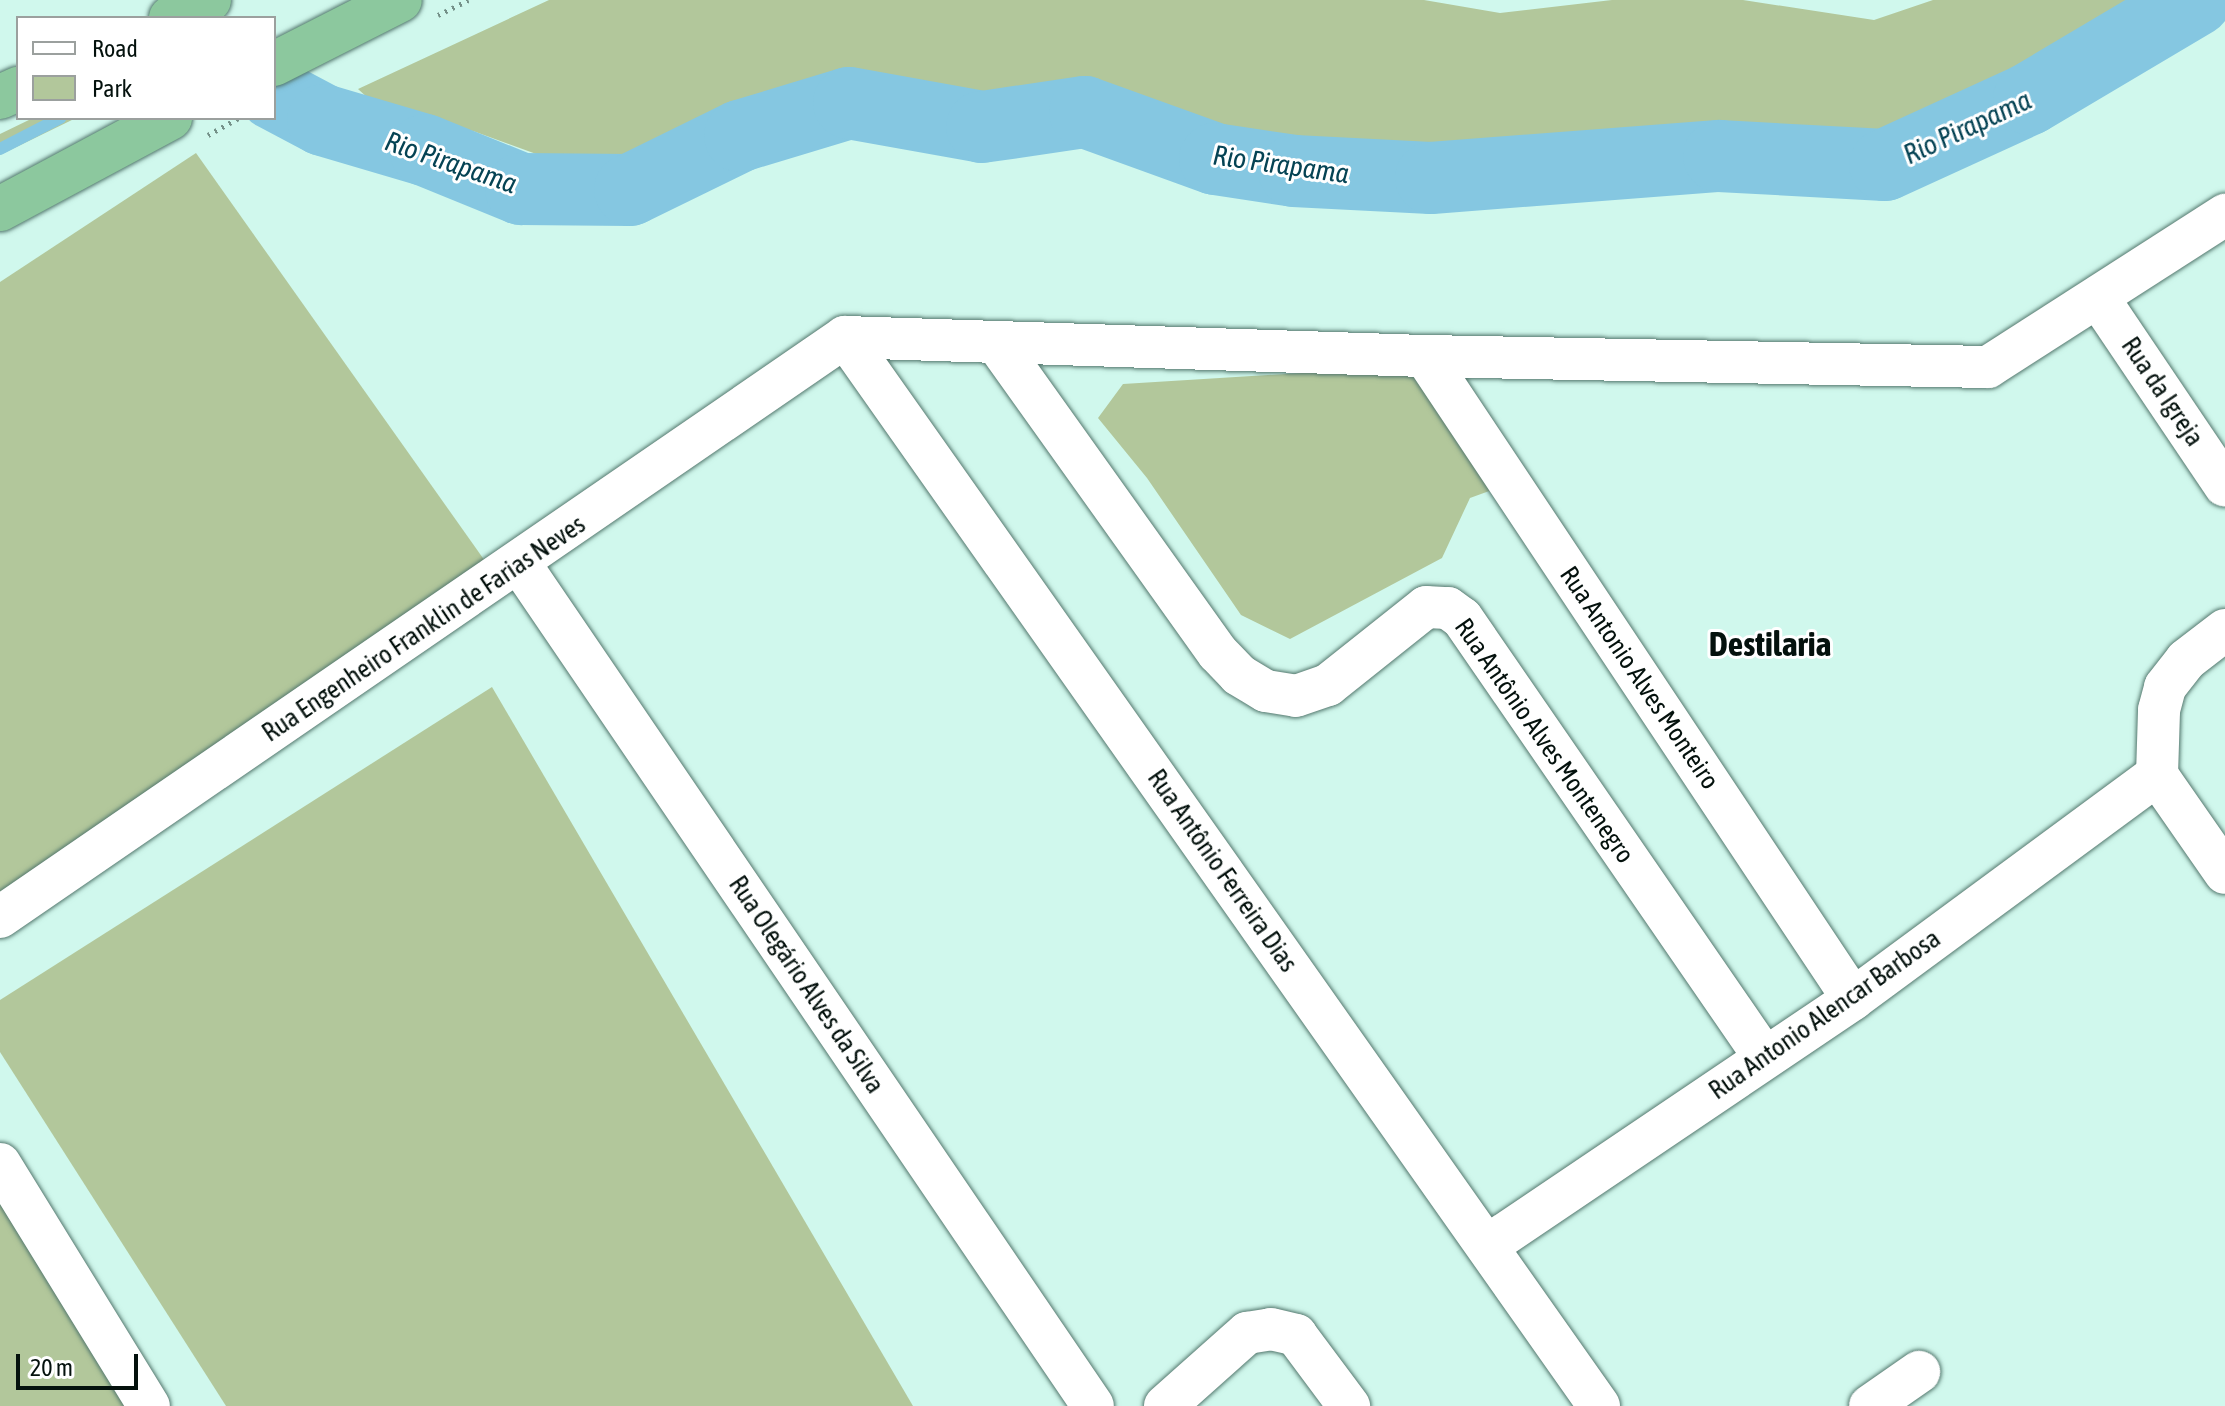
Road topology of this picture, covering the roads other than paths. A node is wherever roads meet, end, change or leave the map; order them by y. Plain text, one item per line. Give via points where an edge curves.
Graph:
1 (209, 0) edge
2 (400, 0) edge
3 (175, 16) edge
4 (276, 63) edge
5 (166, 120) edge
6 (0, 209) edge
7 (2225, 215) edge
8 (2099, 299) junction
9 (845, 337) junction
10 (996, 342) junction
11 (1425, 356) junction
12 (2225, 486) edge
13 (520, 564) junction
14 (2225, 630) edge
15 (2157, 775) junction
16 (2225, 873) edge
17 (0, 917) edge
18 (1853, 999) junction
19 (1765, 1058) junction
20 (0, 1164) edge
21 (1487, 1246) junction
22 (1919, 1372) dead end
23 (149, 1406) edge
24 (1093, 1406) edge
25 (1165, 1406) edge
26 (1349, 1406) edge
27 (1599, 1406) edge
28 (1870, 1406) edge

1 - 3 highway
2 - 4 highway
5 - 6 highway
7 - 8 street
8 - 11 street via 1988,367
8 - 12 street, Rua da Igreja
9 - 10 street
9 - 13 street, Rua Engenheiro Franklin de Farias Neves
9 - 21 street, Rua Antônio Ferreira Dias
10 - 11 street
10 - 19 street, Rua Antônio Alves Montenegro via 1218,653 1239,675 1266,691 1296,696 1328,685 1426,607 1448,608 1462,618
11 - 18 street, Rua Antonio Alves Monteiro
13 - 17 street, Rua Engenheiro Franklin de Farias Neves
13 - 24 street, Rua Olegário Alves da Silva
14 - 15 street via 2186,660 2165,687
15 - 16 street
15 - 18 street, Rua Antonio Alencar Barbosa
18 - 19 street, Rua Antonio Alencar Barbosa
19 - 21 street, Rua Antonio Alencar Barbosa
20 - 23 street
21 - 27 street, Rua Antônio Ferreira Dias
22 - 28 street
25 - 26 street via 1247,1333 1271,1329 1296,1335

